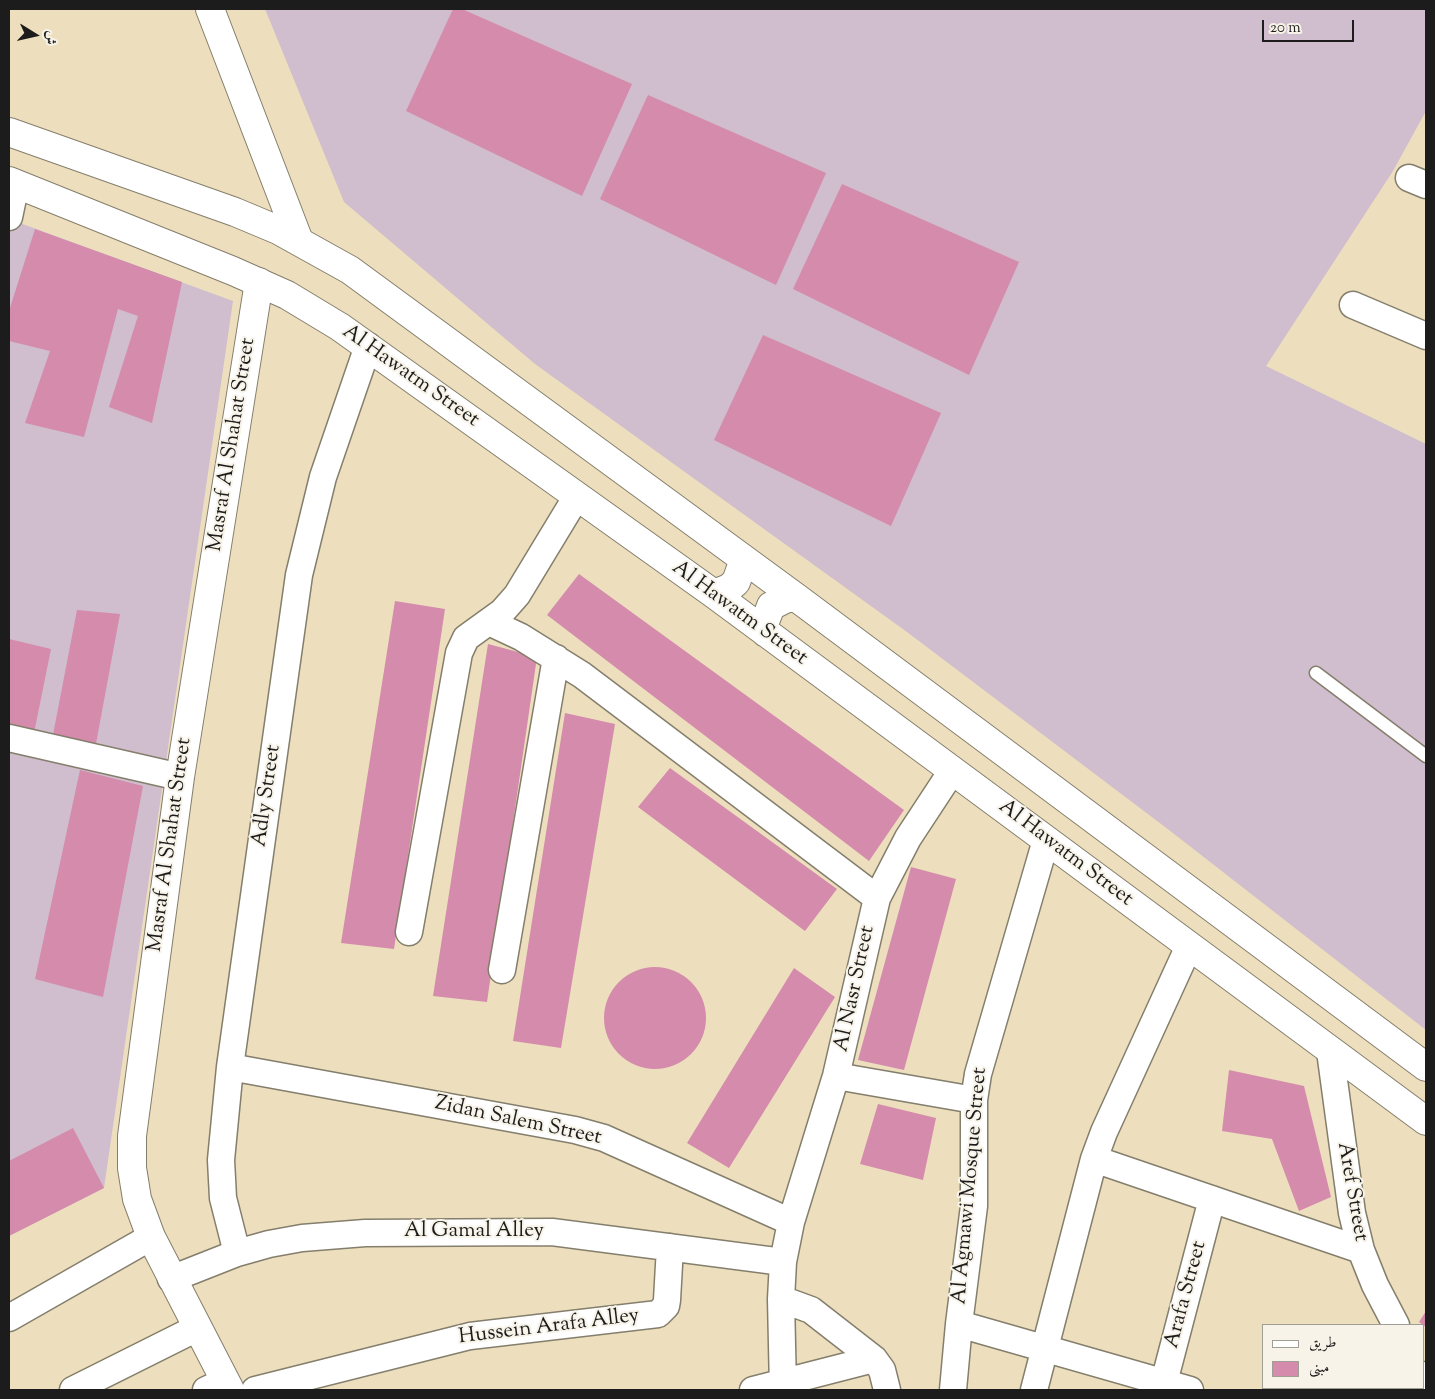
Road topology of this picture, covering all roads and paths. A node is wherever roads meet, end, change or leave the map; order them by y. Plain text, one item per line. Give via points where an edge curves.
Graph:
1 (210, 9) edge
2 (9, 132) edge
3 (12, 182) edge
4 (9, 217) edge
5 (299, 241) junction
6 (259, 282) junction
7 (1353, 305) dead end
8 (1426, 336) edge
9 (368, 346) junction
10 (577, 496) junction
11 (741, 557) junction
12 (714, 594) junction
13 (797, 598) junction
14 (489, 622) junction
15 (766, 633) junction
16 (556, 658) junction
17 (1316, 673) dead end
18 (9, 738) edge
19 (1426, 756) edge
20 (952, 771) junction
21 (180, 777) junction
22 (1046, 840) junction
23 (877, 898) junction
24 (409, 932) dead end
25 (1188, 946) junction
26 (502, 970) dead end
27 (1330, 1051) junction
28 (230, 1067) junction
29 (1426, 1067) edge
30 (836, 1076) junction
31 (974, 1100) junction
32 (1426, 1121) edge
33 (1094, 1159) junction
34 (1212, 1199) junction
35 (790, 1222) junction
36 (151, 1237) junction
37 (670, 1247) junction
38 (1361, 1250) junction
39 (237, 1253) junction
40 (783, 1262) junction
41 (171, 1279) junction
42 (781, 1299) junction
43 (9, 1318) edge
44 (959, 1324) junction
45 (1395, 1324) edge
46 (197, 1328) junction
47 (1044, 1349) junction
48 (874, 1359) junction
49 (220, 1387) edge
50 (783, 1387) edge
51 (1163, 1387) edge
52 (73, 1390) edge
53 (255, 1390) edge
54 (752, 1390) edge
55 (887, 1390) edge
56 (953, 1390) edge
57 (1034, 1390) edge
58 (1190, 1390) edge

1 - 5 main road
2 - 5 main road via 235,212
3 - 4 street
3 - 6 main road, Al Hawatm Street
5 - 11 main road via 369,283
6 - 9 main road, Al Hawatm Street via 314,311
6 - 21 main road, Masraf Al Shahat Street
7 - 8 street
9 - 10 main road, Al Hawatm Street
9 - 28 street, Adly Street via 323,477 299,575
10 - 12 main road, Al Hawatm Street
10 - 14 street via 517,595
11 - 12 main road via 742,566 736,582
11 - 13 main road
12 - 15 main road, Al Hawatm Street
13 - 15 main road via 787,598 771,606 766,615
13 - 29 main road
14 - 16 street
14 - 24 street via 466,638 459,653
15 - 20 main road, Al Hawatm Street
16 - 23 street
16 - 26 street
17 - 19 lane
18 - 21 street
20 - 22 main road, Al Hawatm Street
20 - 23 street, Al Nasr Street via 908,838
21 - 36 main road, Masraf Al Shahat Street via 132,1136 132,1168 137,1199
22 - 25 main road, Al Hawatm Street
22 - 31 street, Al Agmawi Mosque Street via 986,1041
23 - 30 street, Al Nasr Street
25 - 27 main road, Al Hawatm Street
25 - 33 street
27 - 32 main road, Al Hawatm Street
27 - 38 street, Aref Street via 1352,1213
28 - 35 street, Zidan Salem Street via 604,1138
28 - 39 street, Adly Street via 221,1178
30 - 31 street
30 - 35 street, Al Nasr Street
31 - 44 street, Al Agmawi Mosque Street via 974,1206
33 - 34 street
33 - 47 street
34 - 38 street
34 - 51 street, Arafa Street
35 - 40 street, Al Nasr Street
36 - 41 main road, Masraf Al Shahat Street
36 - 43 street
37 - 39 street, Al Gamal Alley via 552,1232 365,1233 302,1238
37 - 40 street, Al Gamal Alley
37 - 53 street, Hussein Arafa Alley via 666,1306 658,1314 470,1336
38 - 45 street, Aref Street
39 - 41 street, Al Gamal Alley
40 - 42 street, Al Nasr Street
41 - 46 main road, Masraf Al Shahat Street
42 - 48 street via 811,1310
42 - 50 street, Al Nasr Street
44 - 47 street
44 - 56 street, Al Agmawi Mosque Street
46 - 49 main road, Masraf Al Shahat Street
46 - 52 street
47 - 51 street
47 - 57 street
48 - 50 street
48 - 55 street via 882,1370
50 - 54 street
51 - 58 street

